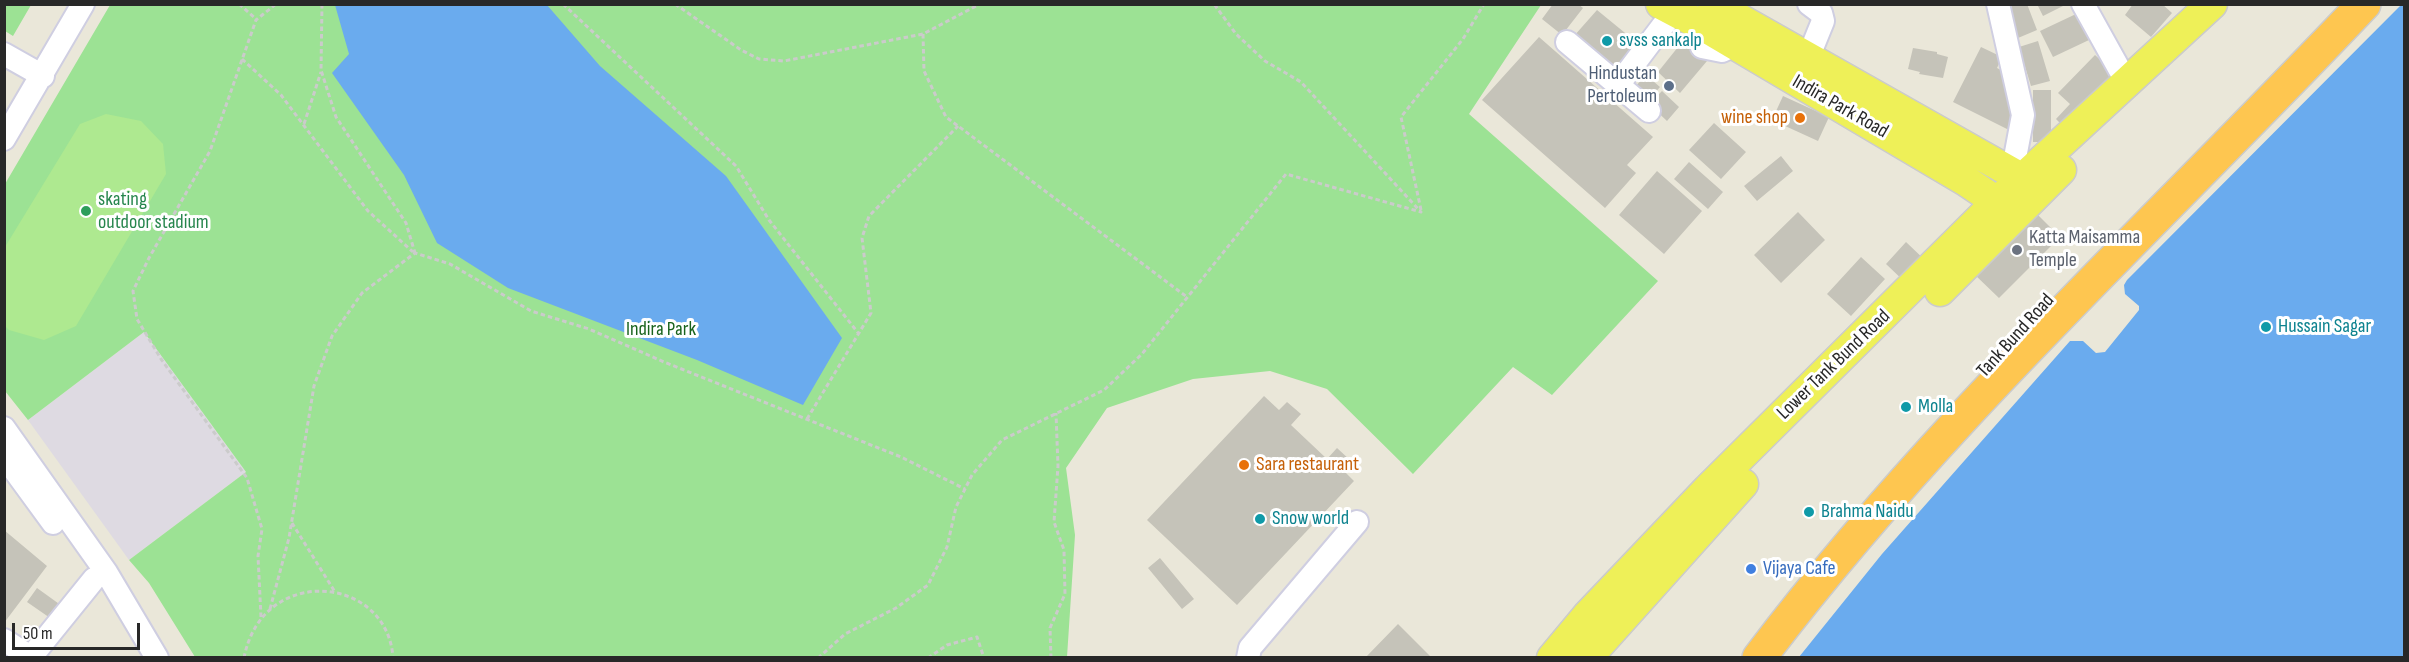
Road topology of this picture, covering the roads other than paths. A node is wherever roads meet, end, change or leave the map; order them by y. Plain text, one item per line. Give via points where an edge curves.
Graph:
1 (83, 4) edge
2 (1713, 4) edge
3 (1809, 4) edge
4 (1998, 4) edge
5 (2083, 4) edge
6 (2196, 4) edge
7 (2212, 4) edge
8 (2235, 4) edge
9 (2340, 4) edge
10 (2364, 4) edge
11 (1743, 23) edge
12 (1682, 24) edge
13 (1567, 42) dead end
14 (4, 54) edge
15 (1808, 58) junction
16 (2154, 58) junction
17 (44, 76) junction
18 (1617, 85) junction
19 (2125, 97) junction
20 (1649, 111) dead end
21 (4, 139) edge
22 (2024, 182) junction
23 (2007, 208) junction
24 (4, 428) edge
25 (4, 456) edge
26 (1356, 522) dead end
27 (94, 579) junction
28 (4, 640) edge
29 (32, 657) edge
30 (141, 657) edge
31 (157, 657) edge
32 (1248, 657) edge
33 (1552, 657) edge
34 (1587, 657) edge
35 (1735, 657) edge
36 (1759, 657) edge

1 - 17 street
2 - 11 main road, Indira Park Road
3 - 15 street via 1821,13 1823,21
4 - 22 street via 2023,115
5 - 19 street
6 - 16 main road
7 - 16 main road
8 - 19 main road
9 - 35 highway, Tank Bund Road via 2078,268 1907,454
10 - 36 highway via 2260,115 2095,276 2003,375 1921,465
11 - 12 main road, Indira Park Road
11 - 15 main road, Indira Park Road
11 - 23 main road, Indira Park Road
12 - 18 street
13 - 18 street
14 - 17 street
15 - 22 main road, Indira Park Road
16 - 19 main road
17 - 21 street
18 - 20 street
19 - 22 main road, Lower Tank Bund Road
22 - 23 main road, Lower Tank Bund Road
23 - 33 main road, Lower Tank Bund Road via 1716,481
23 - 34 main road, Lower Tank Bund Road via 1722,505
24 - 31 street via 106,572
25 - 27 street
26 - 32 street via 1250,648
27 - 29 street
27 - 30 street
28 - 29 street

